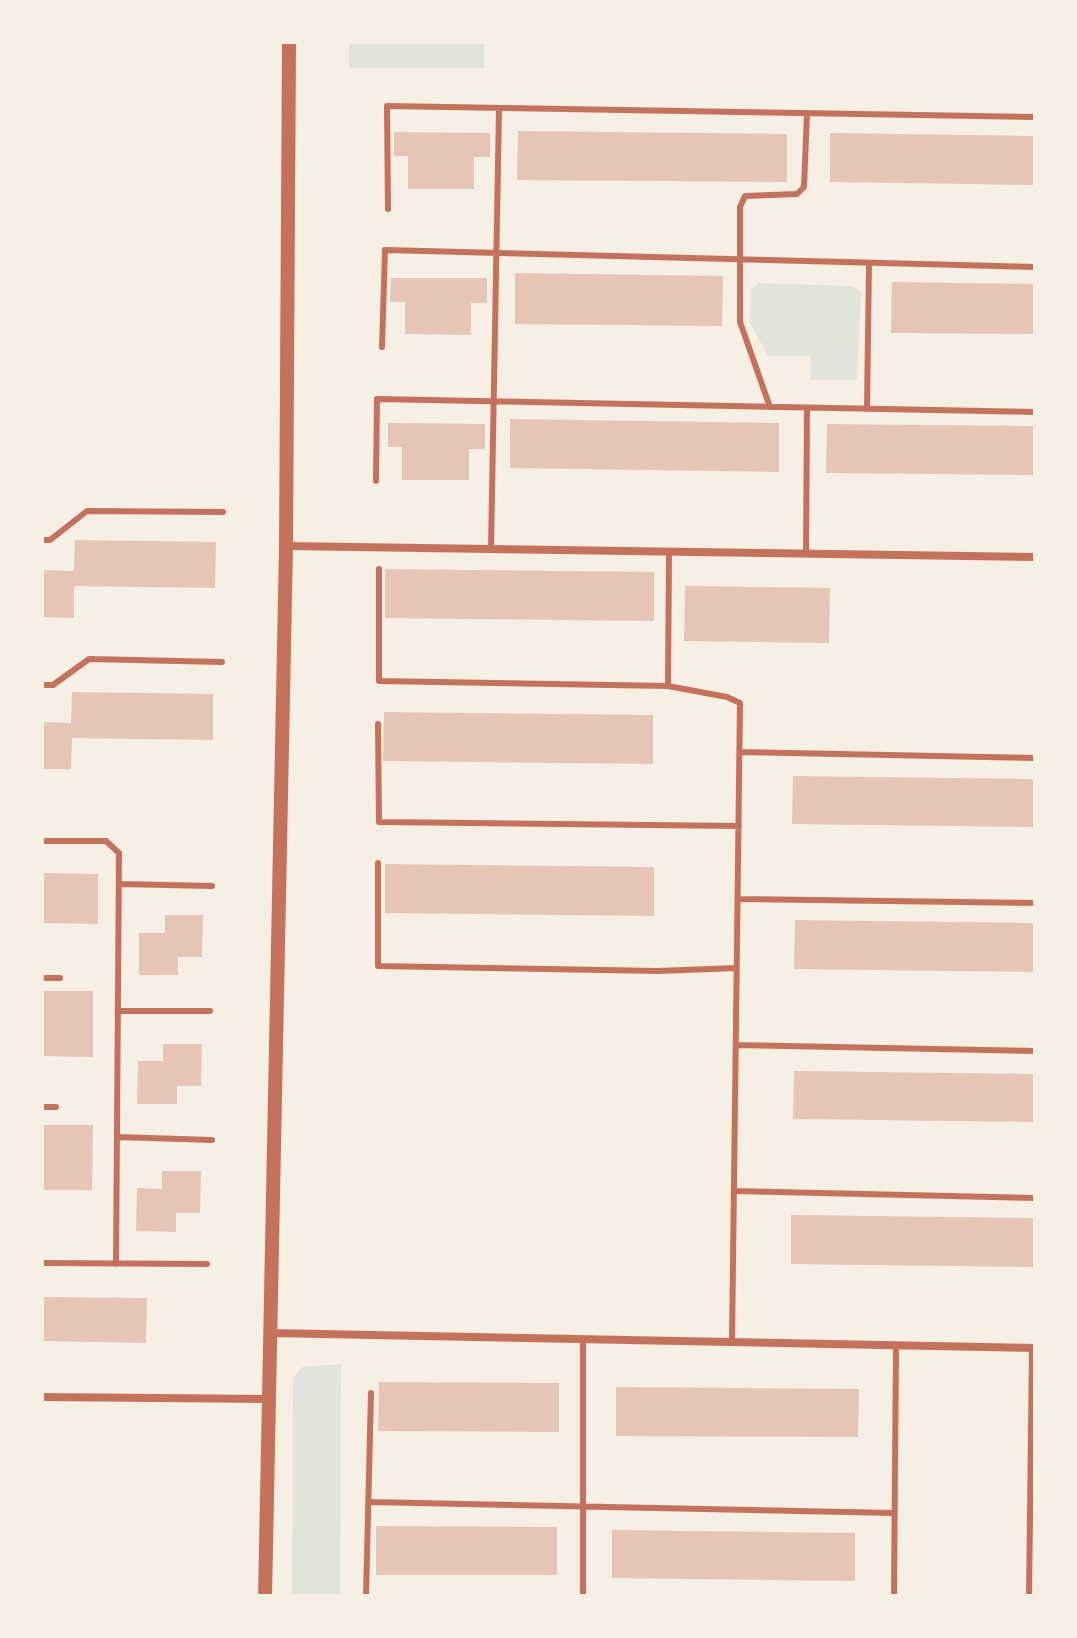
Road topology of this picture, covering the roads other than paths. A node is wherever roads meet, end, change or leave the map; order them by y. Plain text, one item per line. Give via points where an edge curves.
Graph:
1 (289, 42) edge
2 (499, 109) junction
3 (807, 113) junction
4 (1035, 117) edge
5 (388, 209) dead end
6 (496, 255) junction
7 (739, 260) junction
8 (869, 263) junction
9 (1035, 267) edge
10 (382, 347) dead end
11 (493, 403) junction
12 (770, 407) junction
13 (807, 408) junction
14 (867, 409) junction
15 (1035, 412) edge
16 (376, 481) dead end
17 (223, 512) dead end
18 (42, 540) edge
19 (286, 546) junction
20 (491, 549) junction
21 (669, 552) junction
22 (806, 554) junction
23 (1035, 557) edge
24 (379, 569) dead end
25 (222, 662) dead end
26 (42, 685) edge
27 (668, 686) junction
28 (378, 724) dead end
29 (740, 752) junction
30 (1035, 758) edge
31 (739, 826) junction
32 (42, 841) edge
33 (378, 863) dead end
34 (120, 884) junction
35 (212, 886) dead end
36 (739, 899) junction
37 (1035, 903) edge
38 (736, 968) junction
39 (42, 978) edge
40 (60, 978) dead end
41 (119, 1011) junction
42 (210, 1011) dead end
43 (736, 1045) junction
44 (1035, 1051) edge
45 (42, 1107) edge
46 (56, 1107) dead end
47 (117, 1137) junction
48 (212, 1140) dead end
49 (734, 1191) junction
50 (1035, 1198) edge
51 (42, 1263) edge
52 (116, 1264) junction
53 (207, 1264) dead end
54 (269, 1333) junction
55 (583, 1339) junction
56 (732, 1342) junction
57 (896, 1346) junction
58 (1033, 1348) edge
59 (371, 1393) dead end
60 (42, 1397) edge
61 (268, 1399) junction
62 (369, 1502) junction
63 (583, 1506) junction
64 (894, 1513) junction
65 (1032, 1514) edge
66 (265, 1596) edge
67 (366, 1596) edge
68 (583, 1596) edge
69 (894, 1596) edge
70 (1029, 1596) edge

1 - 19 street
2 - 3 lane
2 - 5 lane via 387,106
2 - 6 lane
3 - 4 lane
3 - 7 lane via 804,187 797,194 745,196
6 - 7 lane
6 - 10 lane via 385,250
6 - 11 lane
7 - 8 lane
7 - 12 lane via 740,322
8 - 9 lane
8 - 14 lane
11 - 12 lane
11 - 16 lane via 377,399
11 - 20 lane
12 - 13 lane
13 - 14 lane
13 - 22 lane
14 - 15 lane
17 - 18 lane via 87,511 50,540
19 - 20 street
19 - 54 street
20 - 21 street
21 - 22 street
21 - 27 lane
22 - 23 street
24 - 27 lane via 379,681
25 - 26 lane via 89,659 53,685
27 - 29 lane via 740,703
28 - 31 lane via 379,822
29 - 30 lane
29 - 31 lane
31 - 36 lane
32 - 34 lane via 106,841 119,853
33 - 38 lane via 378,966
34 - 35 lane
34 - 41 lane
36 - 37 lane
36 - 38 lane
38 - 43 lane
39 - 40 lane
41 - 42 lane
41 - 47 lane
43 - 44 lane
43 - 49 lane
45 - 46 lane
47 - 48 lane
47 - 52 lane
49 - 50 lane
49 - 56 lane
51 - 52 lane
52 - 53 lane
54 - 55 street
54 - 61 street
55 - 56 street
55 - 63 lane
56 - 57 street
57 - 58 street
57 - 64 lane
58 - 65 lane
59 - 62 lane
60 - 61 street
61 - 66 street
62 - 63 lane
62 - 67 lane
63 - 64 lane
63 - 68 lane
64 - 69 lane
65 - 70 lane

